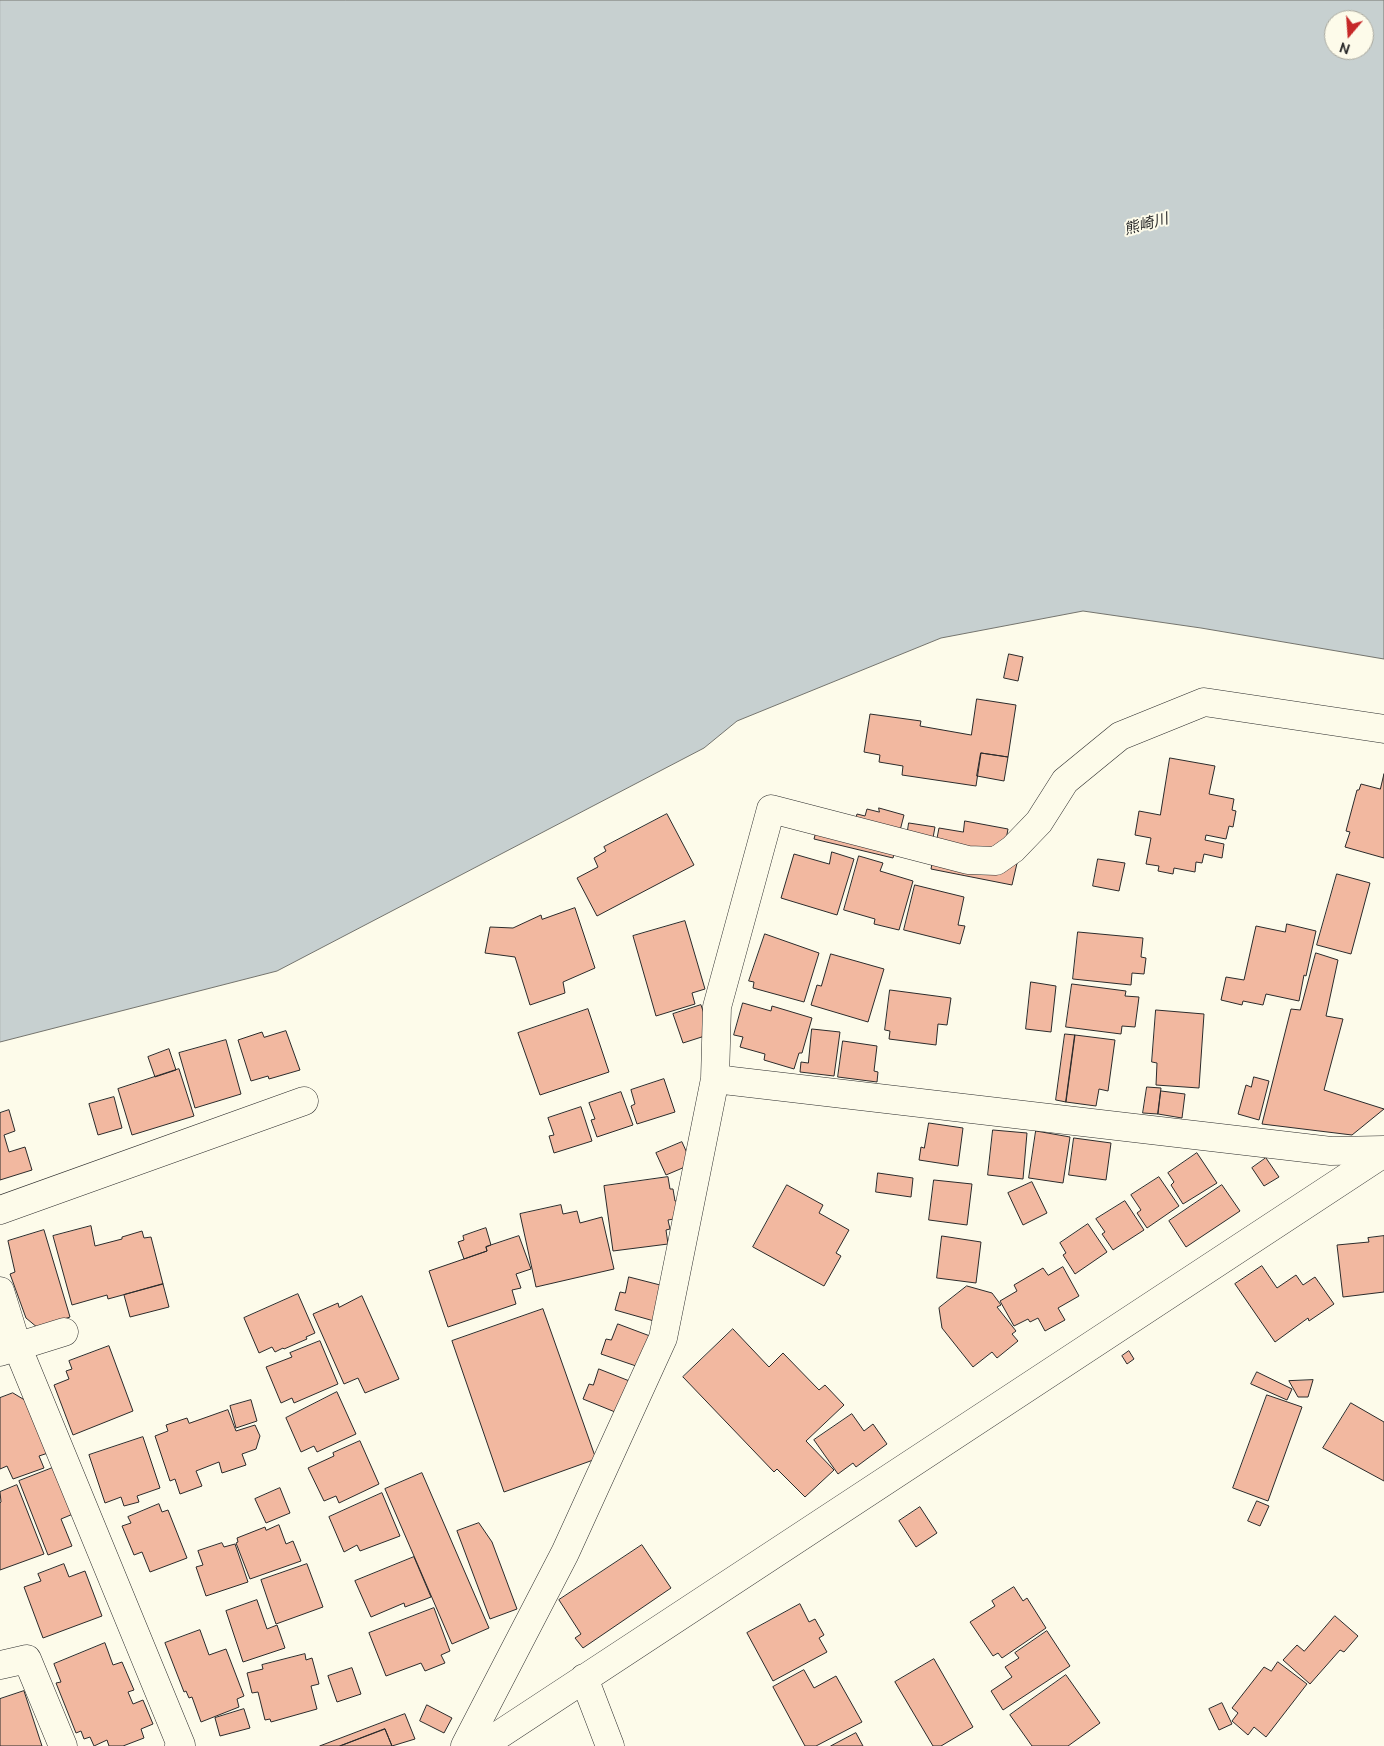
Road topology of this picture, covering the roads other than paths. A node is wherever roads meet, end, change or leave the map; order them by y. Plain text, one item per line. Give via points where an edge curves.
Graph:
1 (1384, 729) edge
2 (715, 1079) junction
3 (304, 1101) dead end
4 (1384, 1151) edge
5 (0, 1210) edge
6 (0, 1291) edge
7 (64, 1332) dead end
8 (8, 1349) edge
9 (0, 1666) edge
10 (584, 1678) junction
11 (63, 1746) edge
12 (179, 1746) edge
13 (466, 1746) edge
14 (482, 1746) edge
15 (610, 1746) edge

1 - 2 street via 1204,702 1120,736 1065,781 1028,835 996,862 968,860 772,810 717,1007
2 - 4 street via 1331,1151
2 - 13 street via 663,1338 565,1553
3 - 5 street
4 - 10 street
6 - 8 street
7 - 8 street
8 - 12 street via 182,1745
9 - 11 street via 27,1659
10 - 14 street
10 - 15 street

